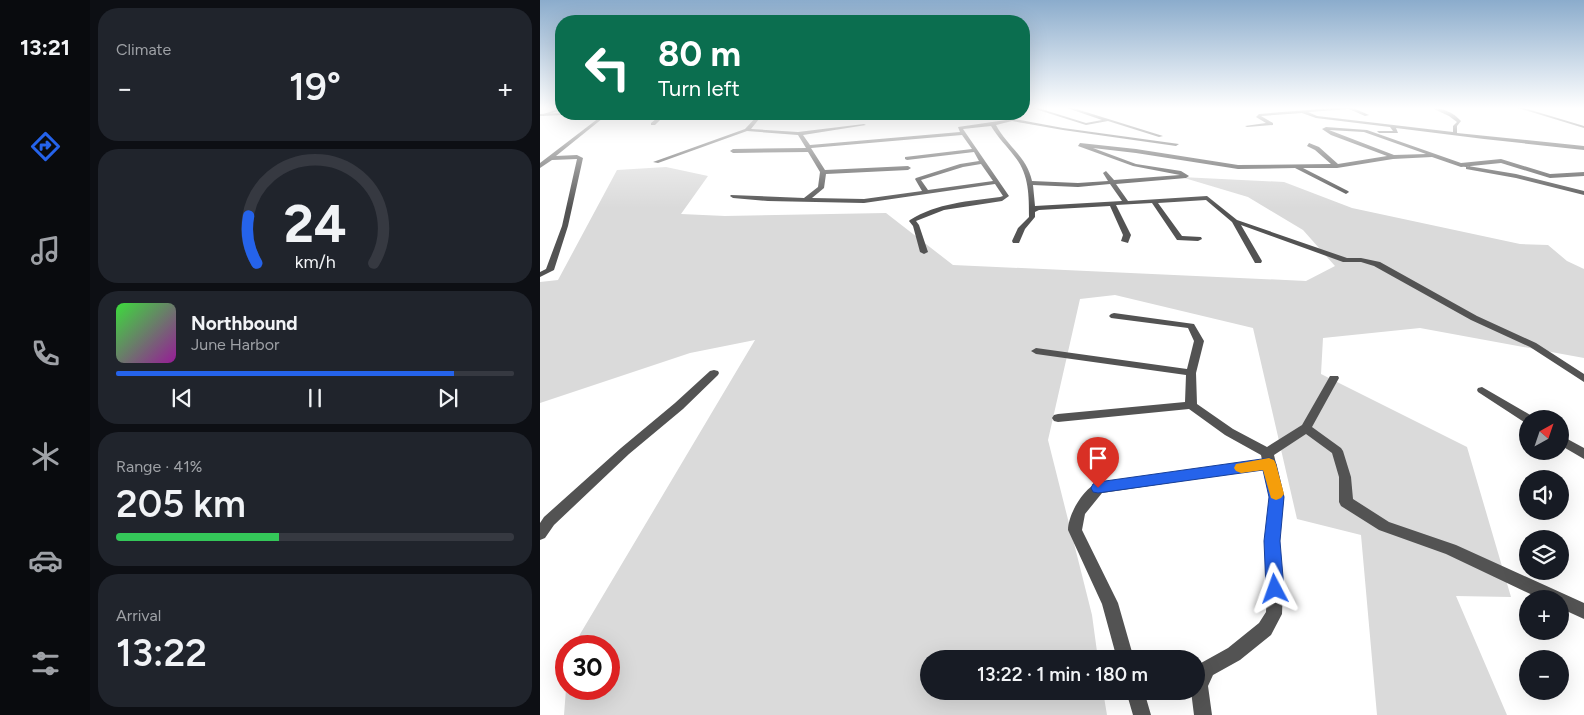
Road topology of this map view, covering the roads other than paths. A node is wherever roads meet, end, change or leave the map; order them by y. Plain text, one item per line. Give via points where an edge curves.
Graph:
1 (569, 141) edge
2 (715, 141) edge
3 (806, 141) edge
4 (878, 141) edge
5 (969, 141) edge
6 (1003, 141) edge
7 (1145, 141) edge
8 (1156, 141) edge
9 (1354, 141) edge
10 (1396, 141) edge
11 (1523, 141) edge
12 (1176, 144) dead end
13 (1309, 145) dead end
14 (810, 148) junction
15 (1584, 148) edge
16 (976, 150) junction
17 (732, 151) dead end
18 (1136, 151) junction
19 (1434, 156) junction
20 (550, 158) junction
21 (907, 158) dead end
22 (1394, 158) junction
23 (656, 162) dead end
24 (983, 162) junction
25 (1461, 165) junction
26 (540, 166) edge
27 (1337, 166) junction
28 (1296, 167) junction
29 (908, 168) dead end
30 (823, 172) junction
31 (1106, 173) dead end
32 (1584, 174) edge
33 (1112, 181) junction
34 (997, 182) junction
35 (1030, 184) junction
36 (926, 192) junction
37 (1346, 192) dead end
38 (1584, 193) edge
39 (733, 196) dead end
40 (805, 200) junction
41 (1154, 202) junction
42 (1126, 203) junction
43 (1112, 204) junction
44 (1032, 210) junction
45 (1235, 221) junction
46 (1198, 239) dead end
47 (1016, 241) dead end
48 (1125, 241) dead end
49 (924, 252) dead end
50 (1258, 261) dead end
51 (540, 275) edge
52 (1114, 316) dead end
53 (1036, 351) dead end
54 (714, 373) dead end
55 (1192, 373) junction
56 (1334, 378) dead end
57 (1584, 379) edge
58 (1482, 390) dead end
59 (1191, 405) junction
60 (1519, 413) edge
61 (1058, 418) dead end
62 (1306, 428) junction
63 (1569, 445) edge
64 (1584, 454) edge
65 (1268, 458) junction
66 (540, 534) edge
67 (1540, 590) edge
68 (1569, 604) edge
69 (1584, 611) edge
70 (1123, 650) edge
71 (1138, 700) edge
72 (1142, 715) edge
73 (1204, 715) edge

1 - 20 street
2 - 23 street
3 - 14 street
4 - 14 street
5 - 16 street
6 - 35 street via 1023,163
7 - 18 street
8 - 12 street
9 - 22 street
10 - 19 street
11 - 15 street
13 - 27 street via 1320,150
14 - 17 street
14 - 30 street
16 - 21 street
16 - 24 street
18 - 28 street via 1238,167
18 - 33 street via 1080,145 1135,165 1186,176
19 - 22 street
19 - 25 street
20 - 26 street
20 - 51 street via 580,158 565,226 550,270
22 - 27 street
24 - 34 street
24 - 36 street via 918,179
25 - 32 street via 1500,161 1550,176
25 - 38 street
27 - 28 street
28 - 37 street
29 - 30 street
30 - 40 street via 821,188
31 - 33 street
33 - 35 street
33 - 42 street
34 - 36 street
34 - 49 street via 1006,196 1002,199 943,209 912,221
35 - 44 street
36 - 40 street via 864,201
39 - 40 street
41 - 42 street
41 - 45 street via 1207,198
41 - 46 street via 1180,238
42 - 43 street
43 - 44 street
43 - 48 street via 1127,235
44 - 47 street via 1032,217
45 - 50 street
45 - 57 street via 1346,260 1377,264 1474,318 1533,345
52 - 55 street via 1191,326 1198,342
53 - 55 street
54 - 66 street via 549,521
55 - 59 street
56 - 62 street
58 - 60 street
59 - 61 street
59 - 65 street
62 - 65 street
62 - 67 street via 1336,451 1345,477 1346,502 1384,526 1451,549
63 - 64 street
65 - 70 street via 1098,488 1078,514 1075,530 1110,603
65 - 73 street via 1277,497 1272,541 1274,614 1265,629 1234,654 1207,669 1200,686
68 - 69 street
71 - 72 street

